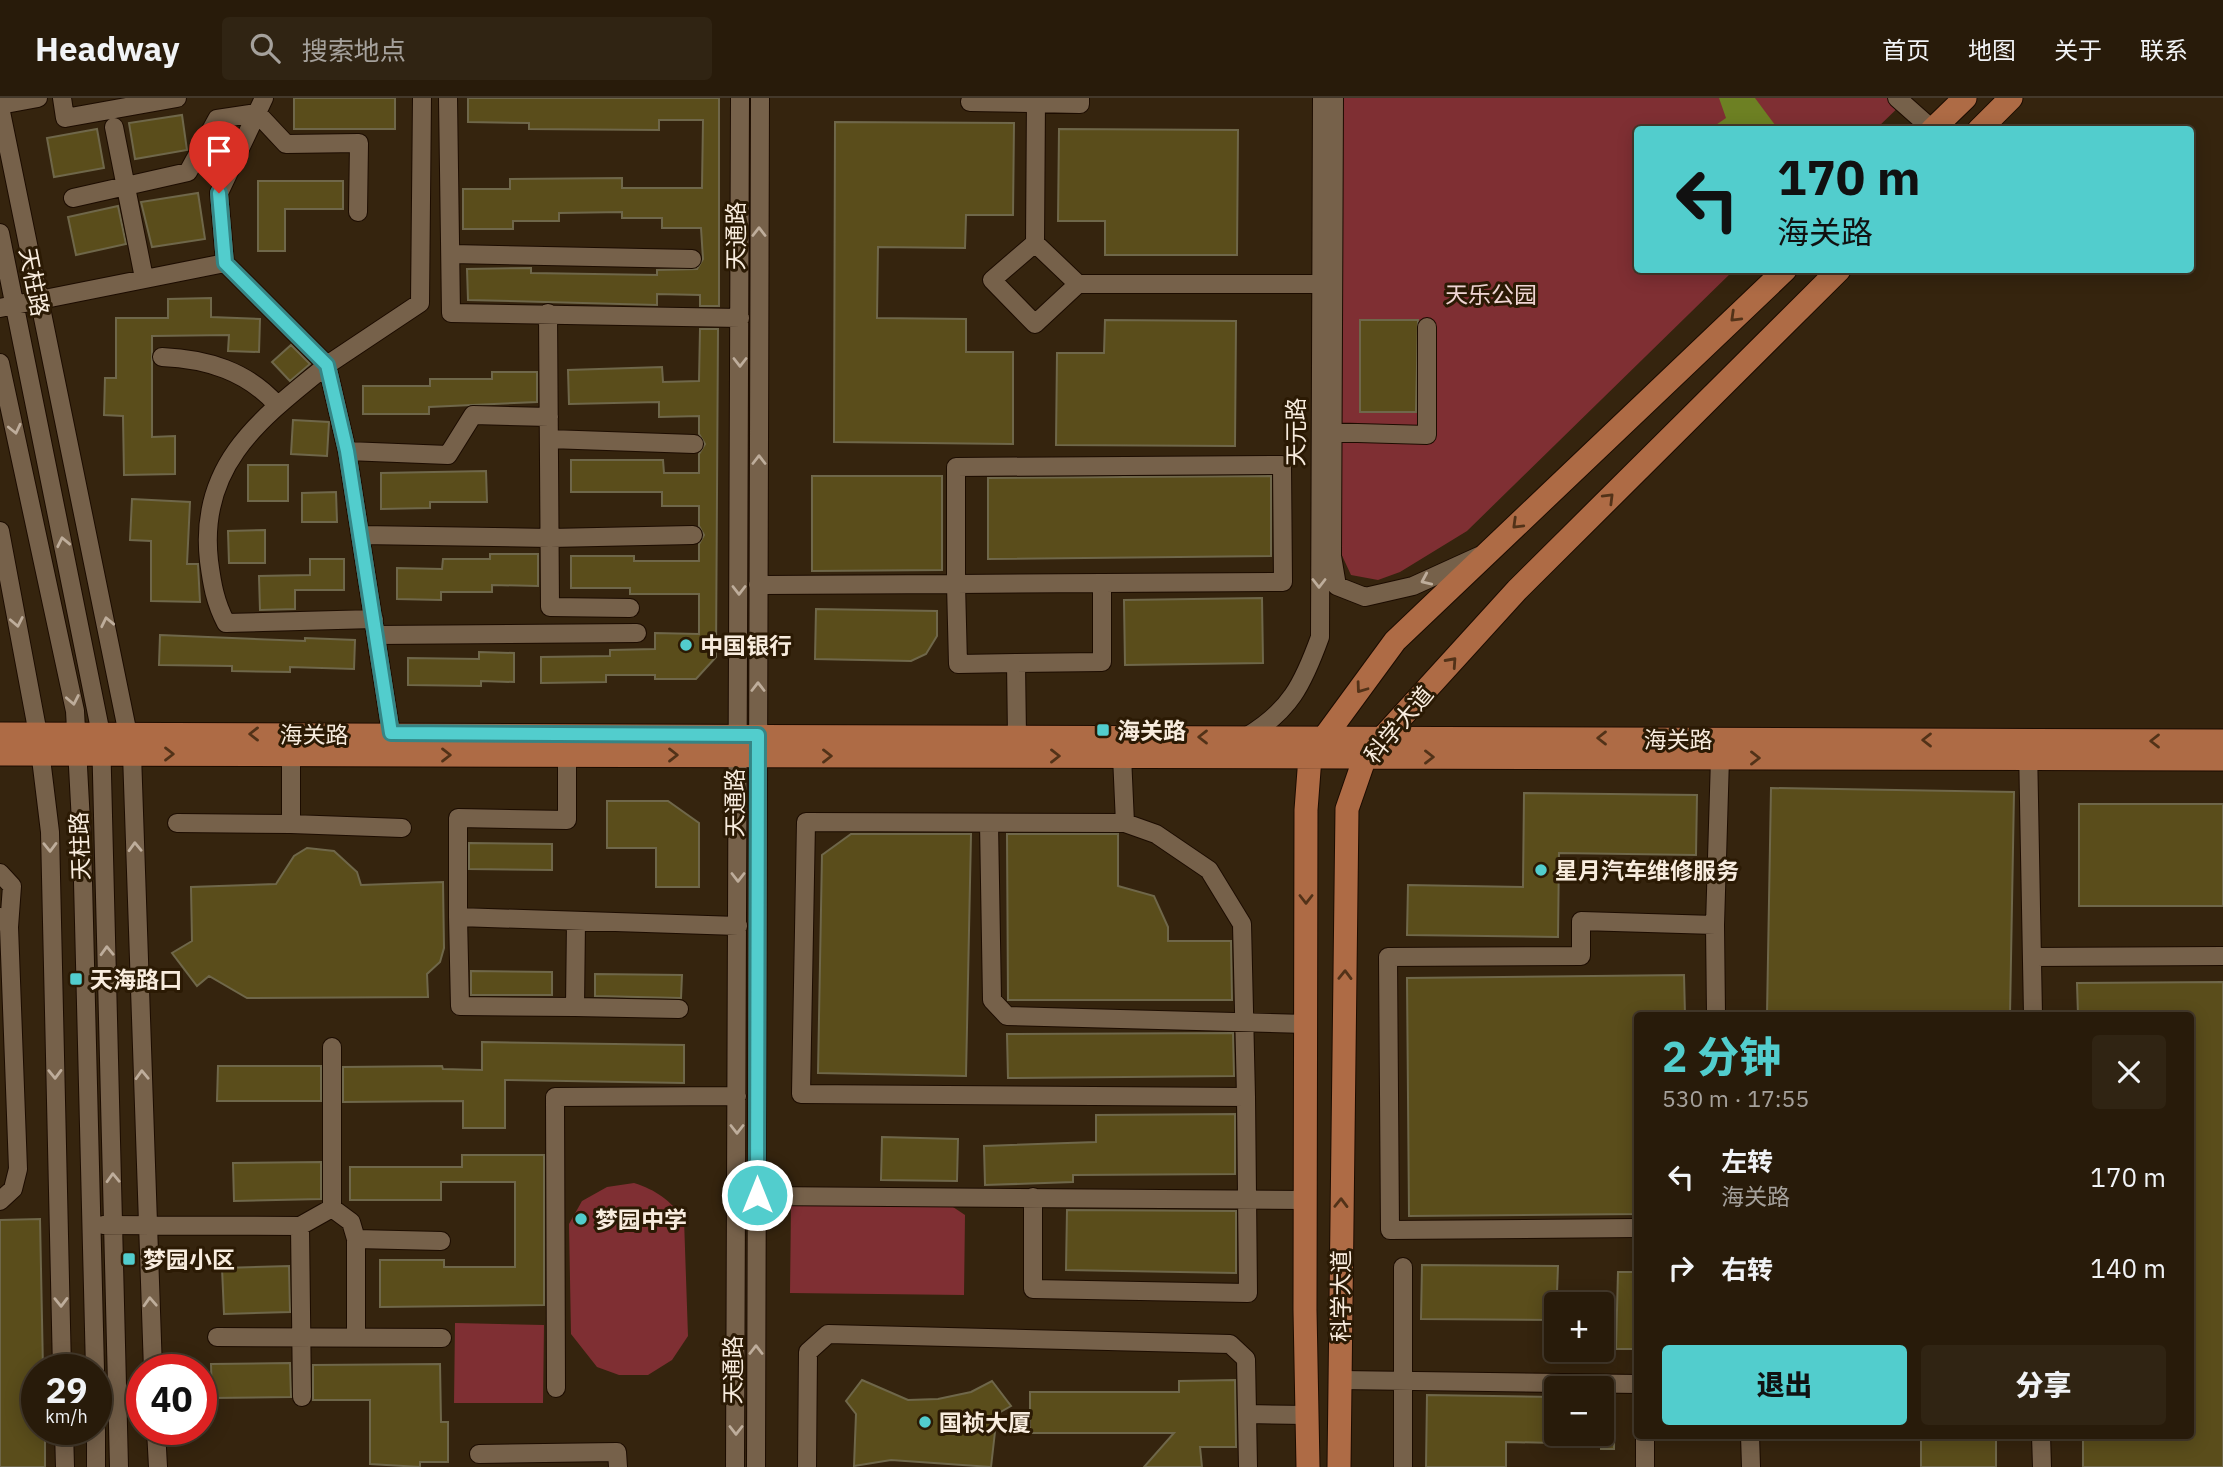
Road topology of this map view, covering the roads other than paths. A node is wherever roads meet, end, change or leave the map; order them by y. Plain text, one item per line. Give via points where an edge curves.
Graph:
1 (38, 98) edge
2 (62, 98) edge
3 (177, 98) edge
4 (422, 98) edge
5 (448, 98) edge
6 (740, 98) edge
7 (760, 98) edge
8 (1080, 98) edge
9 (1322, 98) edge
10 (1334, 98) edge
11 (1897, 98) edge
12 (1965, 98) edge
13 (2011, 98) edge
14 (1036, 100) edge
15 (970, 102) dead end
16 (0, 106) edge
17 (260, 106) edge
18 (1928, 126) edge
19 (1936, 126) edge
20 (1983, 126) edge
21 (114, 127) dead end
22 (125, 186) junction
23 (73, 198) dead end
24 (358, 212) dead end
25 (0, 233) edge
26 (1035, 243) junction
27 (452, 254) junction
28 (692, 259) dead end
29 (225, 263) junction
30 (1781, 273) edge
31 (1836, 273) edge
32 (144, 278) junction
33 (1078, 284) junction
34 (1321, 284) junction
35 (41, 298) junction
36 (7, 306) edge
37 (548, 313) junction
38 (740, 318) junction
39 (1427, 327) dead end
40 (162, 357) dead end
41 (0, 363) edge
42 (327, 365) junction
43 (277, 405) junction
44 (549, 417) junction
45 (1326, 433) junction
46 (549, 439) junction
47 (694, 444) dead end
48 (347, 451) junction
49 (0, 531) edge
50 (361, 535) junction
51 (693, 535) dead end
52 (550, 538) junction
53 (1488, 552) junction
54 (1102, 583) junction
55 (957, 584) junction
56 (758, 585) junction
57 (630, 608) dead end
58 (375, 627) junction
59 (636, 633) dead end
60 (1016, 663) junction
61 (0, 734) edge
62 (1017, 736) junction
63 (1246, 737) junction
64 (1325, 737) junction
65 (1384, 738) junction
66 (2223, 741) edge
67 (39, 744) junction
68 (77, 744) junction
69 (101, 744) junction
70 (131, 744) junction
71 (393, 744) junction
72 (749, 745) junction
73 (2028, 749) junction
74 (0, 754) edge
75 (292, 754) junction
76 (568, 755) junction
77 (1122, 756) junction
78 (1310, 757) junction
79 (1365, 757) junction
80 (1720, 758) junction
81 (2223, 759) edge
82 (177, 823) dead end
83 (989, 823) junction
84 (1125, 823) junction
85 (291, 824) junction
86 (402, 828) dead end
87 (0, 873) edge
88 (458, 918) junction
89 (576, 921) junction
90 (5, 922) edge
91 (1715, 925) junction
92 (738, 926) junction
93 (2223, 956) edge
94 (2032, 957) junction
95 (575, 1007) junction
96 (679, 1009) dead end
97 (1716, 1012) edge
98 (2033, 1012) edge
99 (1244, 1021) junction
100 (1306, 1024) junction
101 (332, 1047) dead end
102 (737, 1096) junction
103 (1246, 1097) junction
104 (757, 1195) junction
105 (736, 1196) junction
106 (1033, 1198) junction
107 (1248, 1199) junction
108 (1, 1200) edge
109 (1305, 1200) junction
110 (332, 1208) junction
111 (147, 1224) junction
112 (115, 1225) junction
113 (92, 1226) junction
114 (300, 1226) junction
115 (1634, 1228) edge
116 (356, 1239) junction
117 (441, 1241) dead end
118 (1403, 1267) dead end
119 (217, 1337) dead end
120 (301, 1338) junction
121 (356, 1338) junction
122 (442, 1338) dead end
123 (62, 1354) edge
124 (95, 1354) edge
125 (152, 1354) edge
126 (1340, 1380) junction
127 (1404, 1381) junction
128 (1634, 1384) edge
129 (556, 1388) dead end
130 (302, 1397) dead end
131 (1247, 1414) junction
132 (1307, 1415) junction
133 (1645, 1439) edge
134 (1750, 1439) edge
135 (2041, 1439) edge
136 (64, 1445) edge
137 (96, 1445) edge
138 (157, 1445) edge
139 (480, 1454) dead end
140 (65, 1467) edge
141 (96, 1467) edge
142 (120, 1467) edge
143 (158, 1467) edge
144 (618, 1467) edge
145 (736, 1467) edge
146 (756, 1467) edge
147 (807, 1467) edge
148 (1248, 1467) edge
149 (1308, 1467) edge
150 (1339, 1467) edge
151 (1403, 1467) edge
152 (1645, 1467) edge
153 (1751, 1467) edge
154 (2042, 1467) edge

1 - 16 street
2 - 3 street via 65,118
4 - 42 street via 420,303
5 - 27 street
6 - 38 street, 天通路
56 -> 7 street, 天通路
8 - 14 street via 1080,104
9 - 34 street, 天元路
10 - 45 street, 天元路
11 - 18 street
12 - 19 main road
13 - 20 main road
14 - 15 street
14 - 26 street
16 - 35 street
17 - 22 street via 217,119 188,172
17 - 24 street via 286,144 359,143
17 - 29 street via 219,193
21 - 22 street
22 - 23 street
22 - 32 street
25 - 36 street, 天柱路
26 - 33 street
26 - 33 street via 992,280 1035,324
27 - 28 street
27 - 37 street via 451,313
29 - 32 street
29 - 42 street
30 -> 53 main road
65 -> 31 main road, 科学大道 via 1517,590
32 - 35 street
33 - 34 street
34 - 45 street, 天元路
35 - 36 street
70 -> 35 street
69 -> 36 street, 天柱路
37 - 38 street
37 - 44 street
38 -> 72 street, 天通路
39 - 45 street via 1427,435
40 - 43 street via 192,358 232,371 263,389
41 -> 68 street, 天柱路 via 75,711
42 - 43 street
42 - 48 street
43 - 58 street via 215,483 206,534 214,599 226,623
44 - 46 street
44 - 48 street via 473,415 448,456
53 -> 45 street, 天元路 via 1413,586 1365,597 1337,586
45 -> 63 street, 天元路 via 1320,636 1306,676 1285,708
46 - 47 street
46 - 52 street
48 - 50 street
49 -> 67 street
50 - 52 street
50 - 58 street
51 - 52 street
52 - 57 street via 550,607
53 -> 64 main road via 1395,641
54 - 55 street
54 - 55 street via 1283,582 1282,465 956,467
54 - 60 street via 1102,662
55 - 56 street
55 - 60 street via 958,664
72 -> 56 street, 天通路
58 - 59 street
58 - 71 street
60 - 62 street
61 - 67 main road, 海关路
63 -> 62 main road, 海关路
62 - 72 main road, 海关路
63 - 64 main road, 海关路
64 - 65 main road, 海关路
64 - 78 main road
73 -> 65 main road, 海关路
65 - 79 main road, 科学大道
66 -> 73 main road, 海关路
67 - 68 main road, 海关路
67 - 74 main road, 海关路
67 -> 123 street via 50,832
68 - 69 main road, 海关路
68 - 113 street, 天柱路
69 - 70 main road, 海关路
112 -> 69 street, 天柱路
71 -> 70 main road, 海关路
70 -> 75 main road, 海关路
111 -> 70 street
71 - 72 main road, 海关路
71 - 75 main road, 海关路
71 -> 76 main road, 海关路
76 -> 72 main road, 海关路
72 -> 77 main road, 海关路
72 -> 92 street, 天通路
72 - 104 street, 天通路
80 -> 73 main road, 海关路
73 - 81 main road, 海关路
73 - 94 street
75 - 85 street
76 - 88 street via 568,820 458,818
77 - 78 main road, 海关路
77 - 84 street
78 - 79 main road, 海关路
78 -> 100 main road, 科学大道
79 -> 80 main road, 海关路
126 -> 79 main road, 科学大道 via 1347,809
80 - 91 street
82 - 85 street
83 - 84 street
83 - 99 street via 992,1000 1007,1016
83 - 103 street via 806,822 801,1094
84 - 99 street via 1156,834 1209,870 1242,924
85 - 86 street
87 - 90 street via 12,886
88 - 89 street
88 - 95 street via 460,1006
89 - 92 street
89 - 95 street
90 - 108 street via 18,1169 13,1189
91 - 97 street
91 - 115 street via 1581,921 1581,956 1388,957 1390,1230
92 - 102 street, 天通路
93 - 94 street
94 - 98 street
95 - 96 street
99 - 100 street
99 - 103 street
100 - 109 main road, 科学大道
101 - 110 street
102 -> 105 street, 天通路
102 - 129 street via 555,1097
103 - 107 street
104 - 105 street
104 - 106 street
146 -> 104 street, 天通路
105 -> 145 street, 天通路
106 - 107 street
106 - 107 street via 1033,1289 1248,1293
107 - 109 street
109 - 132 main road, 科学大道
110 - 114 street
110 - 116 street via 351,1222
111 - 112 street
111 - 114 street
125 -> 111 street
112 - 113 street
112 - 142 street, 天柱路
113 - 124 street, 天柱路
114 - 120 street
116 - 117 street
116 - 121 street
118 - 127 street
119 - 120 street
120 - 121 street
120 - 130 street
121 - 122 street
126 - 127 street
126 - 150 main road, 科学大道
127 - 128 street
127 - 151 street
131 - 132 street
131 - 147 street via 1246,1359 1230,1344 828,1334 808,1352
131 - 148 street
132 - 149 main road, 科学大道
133 - 152 street
134 - 153 street
135 - 154 street
136 - 140 street
137 - 141 street
138 - 143 street
139 - 144 street via 617,1452

